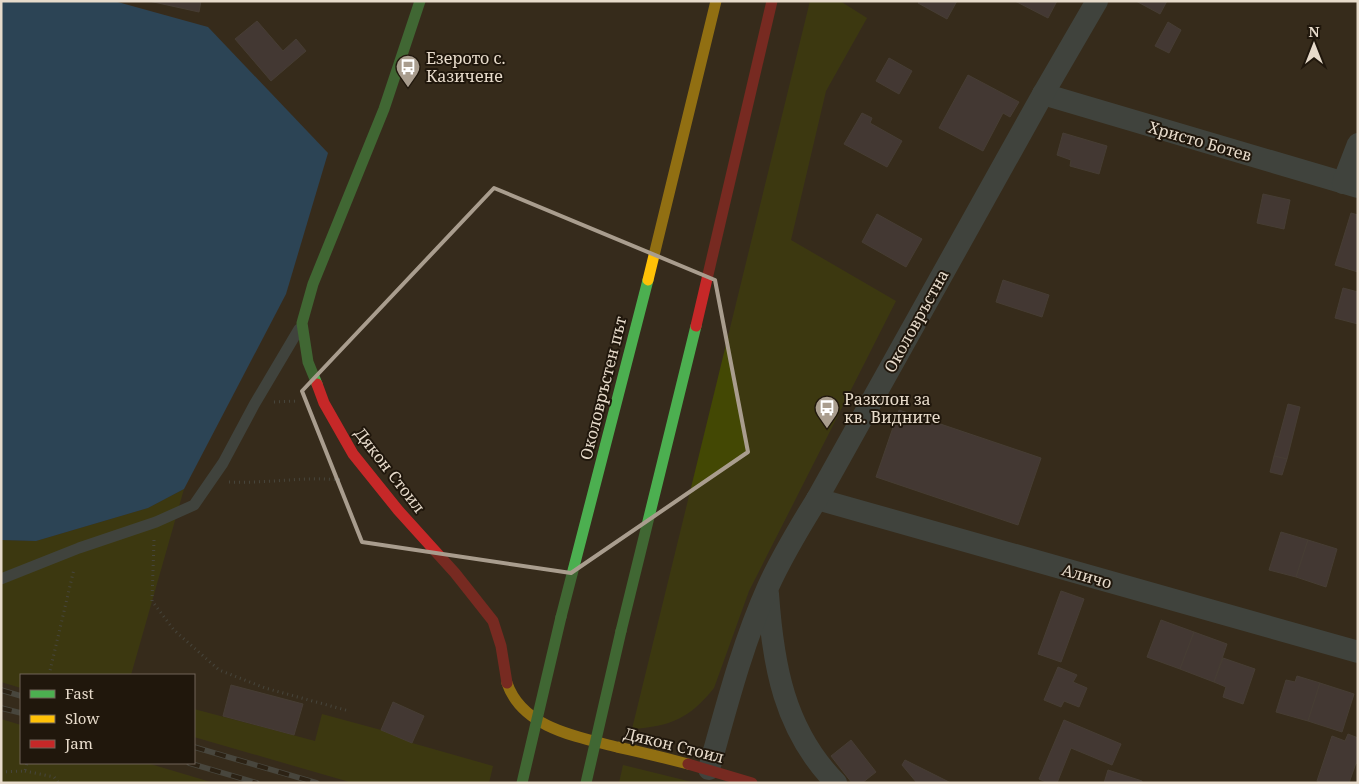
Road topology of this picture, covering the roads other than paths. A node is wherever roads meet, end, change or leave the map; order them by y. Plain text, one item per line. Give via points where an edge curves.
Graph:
1 (420, 1) edge
2 (716, 1) edge
3 (772, 1) edge
4 (1096, 1) edge
5 (1043, 94) junction
6 (1358, 144) edge
7 (1350, 185) edge
8 (302, 323) junction
9 (817, 500) junction
10 (1, 579) edge
11 (768, 588) junction
12 (1358, 652) edge
13 (709, 769) junction
14 (522, 783) edge
15 (586, 783) edge
16 (752, 783) edge
17 (836, 783) edge

1 - 8 main road, Дякон Стоил via 384,109 313,284
2 - 14 main road, Околовръстен път, bridge
3 - 15 main road, bridge
4 - 5 street, Околовръстна
5 - 7 street, Христо Ботев
5 - 9 street, Околовръстна
6 - 7 street
8 - 10 lane via 223,463 194,505
8 - 13 main road, Дякон Стоил via 308,362 324,403 353,454 493,621 510,693 523,709 544,724 570,735
9 - 11 street, Околовръстна via 788,546
9 - 12 street, Аличо
11 - 13 street via 748,638
11 - 17 street, Околовръстна via 771,639 789,713 806,745
13 - 16 main road, Дякон Стоил

